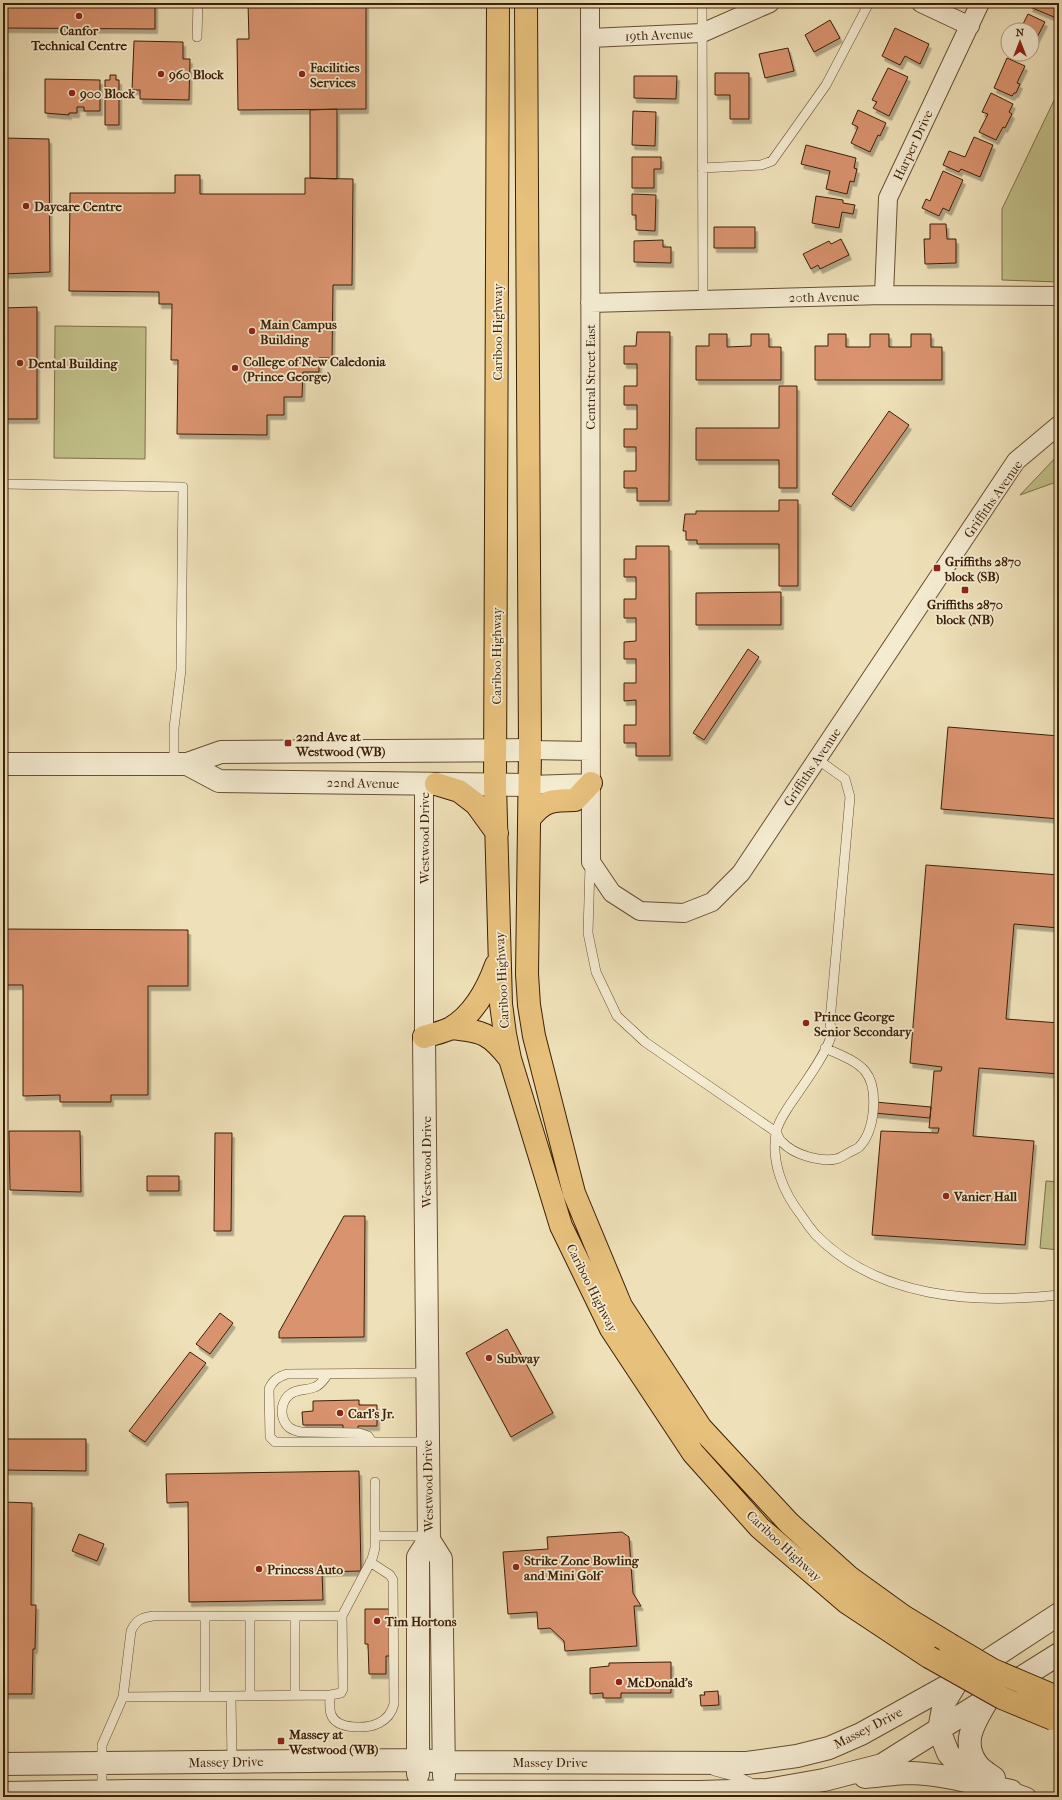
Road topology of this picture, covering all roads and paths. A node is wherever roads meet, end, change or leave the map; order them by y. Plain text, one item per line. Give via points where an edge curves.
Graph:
1 (198, 3) edge
2 (498, 3) edge
3 (526, 3) edge
4 (590, 3) edge
5 (702, 3) edge
6 (770, 3) edge
7 (869, 3) edge
8 (921, 3) edge
9 (980, 3) edge
10 (970, 26) junction
11 (702, 33) junction
12 (197, 36) dead end
13 (590, 38) junction
14 (702, 168) junction
15 (884, 296) junction
16 (1059, 296) edge
17 (704, 300) junction
18 (590, 303) junction
19 (1059, 424) edge
20 (3, 484) edge
21 (495, 750) junction
22 (530, 750) junction
23 (590, 751) junction
24 (817, 759) junction
25 (3, 764) edge
26 (180, 764) junction
27 (590, 783) junction
28 (430, 784) junction
29 (495, 784) junction
30 (530, 785) junction
31 (530, 818) junction
32 (497, 833) junction
33 (590, 862) junction
34 (499, 958) junction
35 (451, 1028) junction
36 (424, 1037) junction
37 (825, 1048) junction
38 (510, 1059) junction
39 (776, 1132) junction
40 (1059, 1295) edge
41 (427, 1373) junction
42 (328, 1374) junction
43 (372, 1442) junction
44 (428, 1442) junction
45 (375, 1482) dead end
46 (376, 1536) junction
47 (429, 1538) junction
48 (370, 1562) junction
49 (1059, 1614) edge
50 (205, 1616) junction
51 (250, 1616) junction
52 (295, 1616) junction
53 (342, 1616) junction
54 (1059, 1654) edge
55 (958, 1680) junction
56 (330, 1695) junction
57 (205, 1696) junction
58 (231, 1696) junction
59 (250, 1696) junction
60 (295, 1696) junction
61 (123, 1697) junction
62 (989, 1698) junction
63 (1059, 1698) edge
64 (1056, 1720) edge
65 (939, 1730) junction
66 (418, 1760) junction
67 (232, 1762) junction
68 (444, 1762) junction
69 (685, 1763) junction
70 (3, 1764) edge
71 (101, 1764) junction
72 (824, 1780) junction
73 (102, 1792) junction
74 (3, 1793) edge
75 (418, 1794) edge
76 (443, 1794) edge
77 (519, 1794) edge
78 (769, 1794) edge
79 (1019, 1794) edge
80 (707, 1795) edge
81 (809, 1797) edge

1 - 12 lane
2 - 21 highway, Cariboo Highway
3 - 22 highway, Cariboo Highway
4 - 13 street, Central Street East
5 - 11 lane
6 - 11 street, 19th Avenue
7 - 14 lane via 826,84 772,161 761,165
8 - 10 street
9 - 10 street, Harper Drive
10 - 15 street, Harper Drive via 888,198
11 - 13 street, 19th Avenue
11 - 14 lane
13 - 18 street, Central Street East
14 - 17 lane
15 - 16 street, 20th Avenue
15 - 17 street, 20th Avenue
17 - 18 street, 20th Avenue
18 - 23 street, Central Street East
19 - 24 street, Griffiths Avenue via 1016,461
20 - 26 lane via 182,487 182,670 174,728
21 - 22 street, 22nd Avenue
21 - 26 street, 22nd Avenue via 221,752
21 - 29 highway, Cariboo Highway
22 - 23 street, 22nd Avenue
22 - 30 highway, Cariboo Highway
23 - 27 street
24 - 33 street, Griffiths Avenue via 741,873 712,902 684,913 640,911 612,893
24 - 37 lane via 845,779 850,797 830,1021 832,1035
25 - 26 street, 22nd Avenue
26 - 28 street, 22nd Avenue via 219,781
27 - 30 street, 22nd Avenue
27 - 31 highway via 575,800 546,803
27 - 33 street
28 - 29 street, 22nd Avenue
28 - 32 highway via 459,791 476,804
28 - 36 street, Westwood Drive
29 - 30 street, 22nd Avenue
29 - 32 highway, Cariboo Highway
30 - 31 highway, Cariboo Highway
31 - 63 highway, Cariboo Highway, bridge via 527,974 534,1036 574,1193 621,1306 701,1428 789,1523 849,1577 903,1616 993,1670
32 - 34 highway, Cariboo Highway
33 - 39 lane via 588,933 596,972 617,1016 645,1042
34 - 35 highway via 489,985 477,1003
34 - 38 highway, Cariboo Highway via 501,1004
35 - 36 highway
35 - 38 highway via 486,1034 499,1044
36 - 41 street, Westwood Drive
37 - 39 lane via 784,1114
37 - 39 lane via 856,1064 870,1079 874,1099 872,1120 866,1136 859,1147 837,1159 815,1159 782,1142
38 - 64 highway, Cariboo Highway, bridge via 561,1226 611,1329 693,1452 760,1528 846,1602 929,1657 1002,1698
39 - 40 lane via 776,1160 781,1181 792,1204 815,1234 855,1266 896,1284 940,1295 986,1299
41 - 42 lane
41 - 44 street, Westwood Drive
42 - 43 lane via 320,1385 293,1392 284,1401 281,1410 286,1426 301,1432 364,1434
42 - 43 lane via 287,1374 272,1383 270,1437 275,1442
43 - 44 lane
44 - 47 street, Westwood Drive
45 - 46 lane
46 - 47 lane
46 - 48 lane
47 - 66 street, Westwood Drive via 418,1557
47 - 68 street, Westwood Drive via 441,1559
48 - 53 lane
48 - 56 lane via 390,1575 393,1580 393,1709 379,1723 370,1726 343,1726 331,1714
49 - 55 street, Massey Drive
50 - 51 lane
50 - 57 lane
50 - 61 lane via 141,1618 131,1631
51 - 52 lane
51 - 59 lane
52 - 53 lane
52 - 60 lane
53 - 56 lane via 343,1689 341,1693
54 - 62 street
55 - 65 street via 944,1703
55 - 69 street, Massey Drive via 861,1734 829,1748 797,1756 747,1763
56 - 60 lane
57 - 58 lane
57 - 61 lane
58 - 59 lane
58 - 67 lane
59 - 60 lane
61 - 71 lane via 102,1745
62 - 65 street
62 - 79 street via 969,1739 970,1750 978,1765
65 - 72 street via 882,1764
65 - 79 street via 948,1753 962,1769
66 - 67 street, Massey Drive
66 - 68 street, Massey Drive
66 - 75 street, Westwood Drive
67 - 71 street, Massey Drive
68 - 69 street, Massey Drive
68 - 76 street, Westwood Drive
69 - 78 lane via 741,1778
70 - 71 street, Massey Drive
71 - 73 lane
72 - 78 street
72 - 79 street via 910,1773 944,1776
72 - 81 lane
73 - 74 street
73 - 75 street
75 - 76 street
76 - 77 street
77 - 80 street
78 - 80 street

